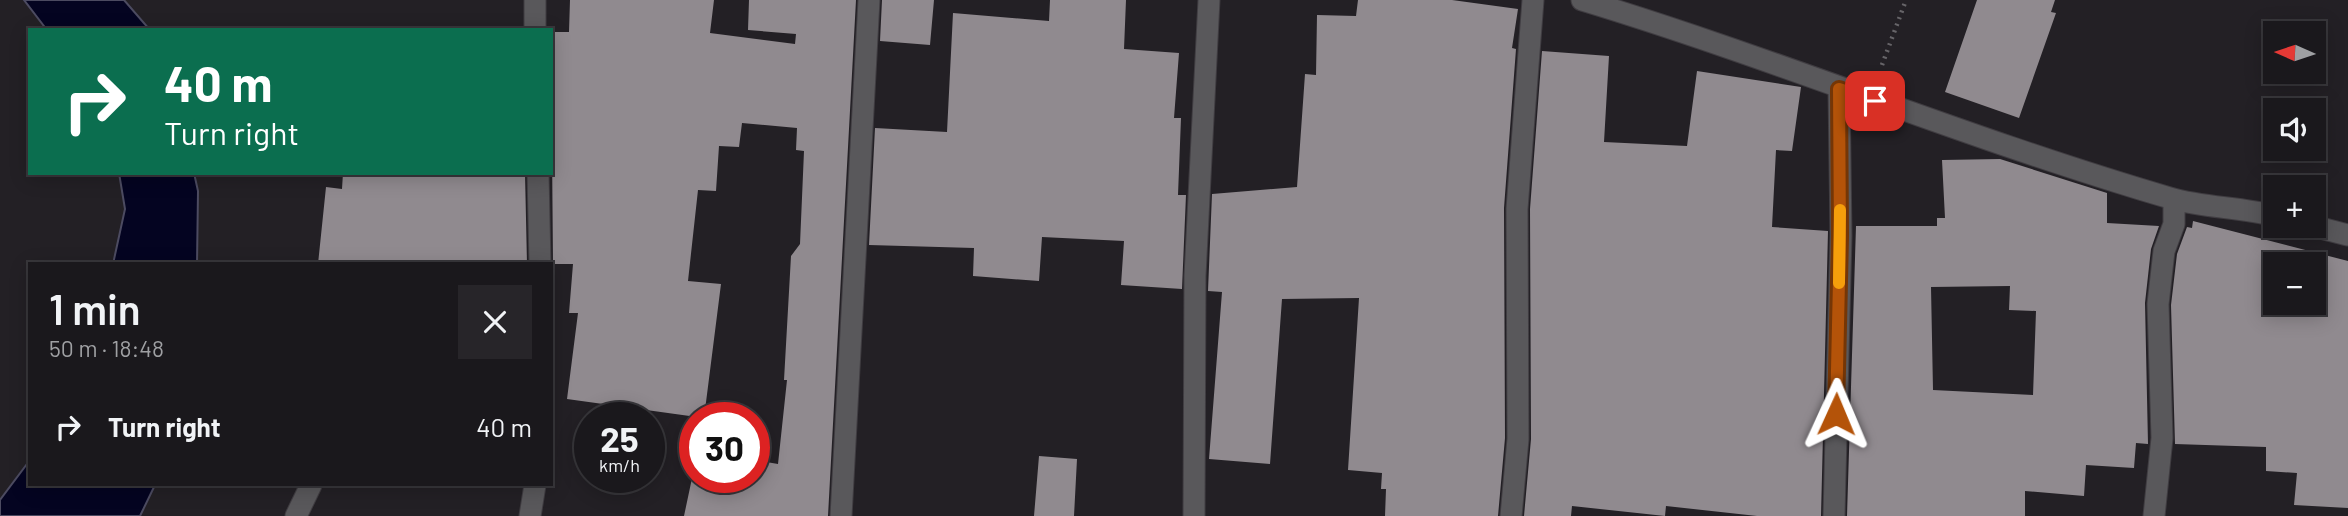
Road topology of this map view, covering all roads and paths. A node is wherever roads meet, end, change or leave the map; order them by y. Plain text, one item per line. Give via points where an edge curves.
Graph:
1 (534, 0) edge
2 (869, 0) edge
3 (1209, 0) edge
4 (1534, 0) edge
5 (1581, 0) edge
6 (1906, 0) edge
7 (535, 28) edge
8 (1839, 89) junction
9 (1875, 101) junction
10 (538, 175) edge
11 (2174, 200) junction
12 (2263, 214) edge
13 (2326, 229) edge
14 (2348, 235) edge
15 (540, 262) edge
16 (311, 486) edge
17 (535, 486) edge
18 (296, 516) edge
19 (530, 516) edge
20 (841, 516) edge
21 (1194, 516) edge
22 (1511, 516) edge
23 (1834, 516) edge
24 (2154, 516) edge

1 - 7 street
2 - 20 street
3 - 21 street via 1195,276
4 - 22 street via 1517,209 1518,439
5 - 8 street via 1695,35
6 - 9 path via 1881,67
8 - 9 street
8 - 23 street
9 - 11 street
10 - 15 street
11 - 12 street
11 - 24 street via 2174,224 2164,251 2158,304 2162,438
13 - 14 street
16 - 18 street
17 - 19 street

